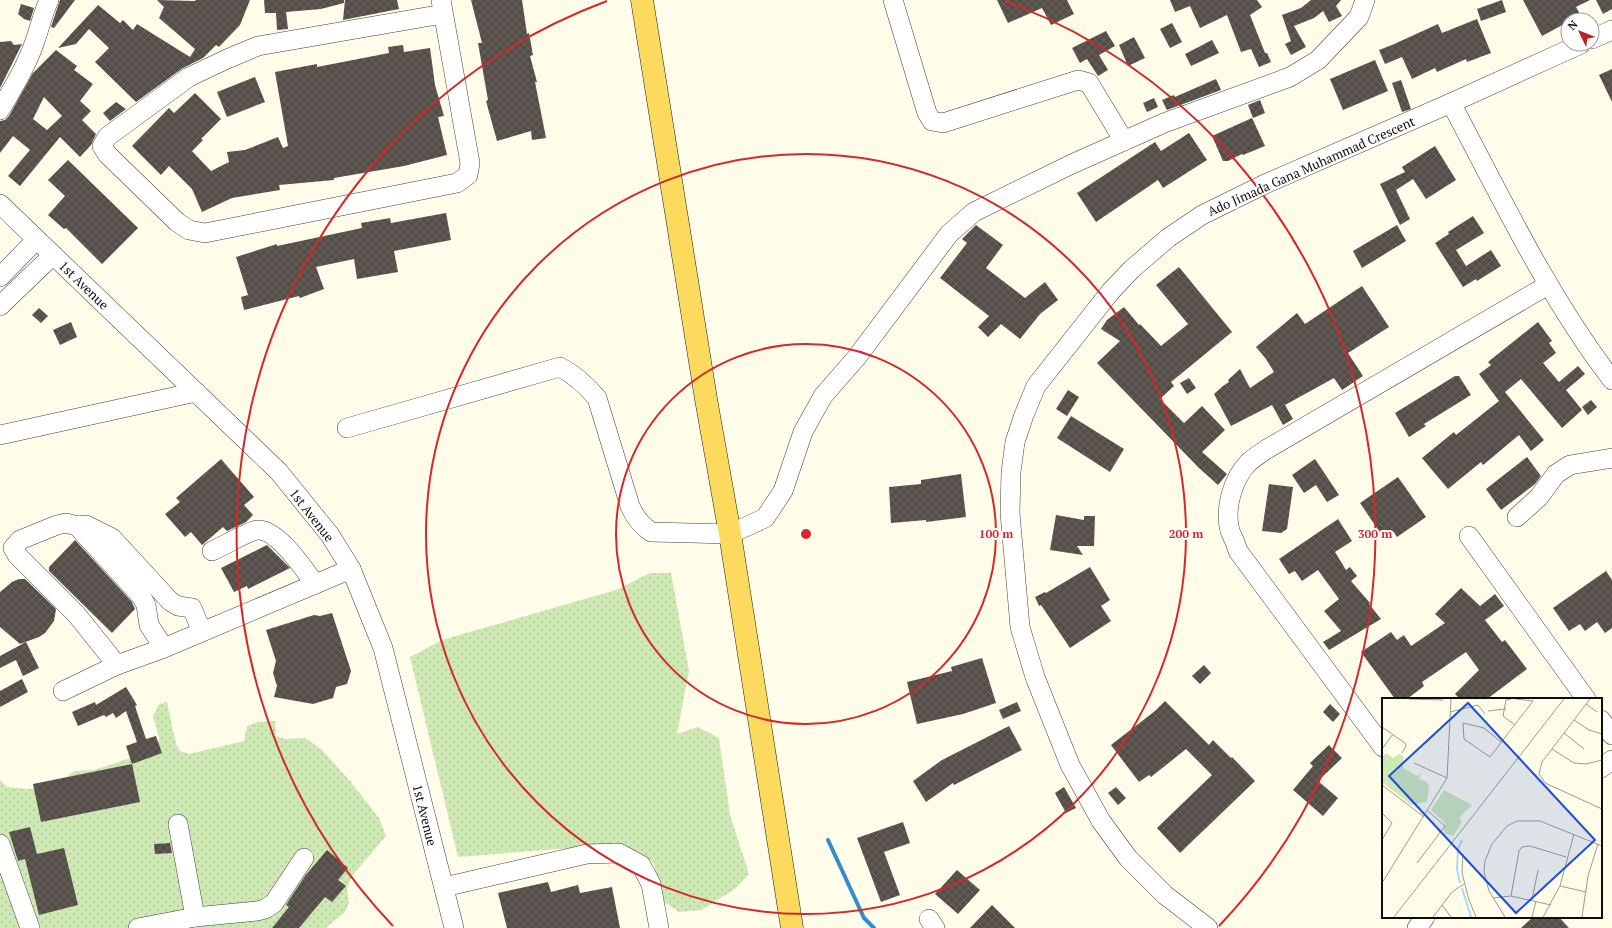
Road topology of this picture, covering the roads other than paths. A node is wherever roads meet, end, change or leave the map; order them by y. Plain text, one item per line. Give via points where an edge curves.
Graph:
1 (49, 0) edge
2 (642, 0) edge
3 (893, 0) edge
4 (1365, 0) edge
5 (442, 7) edge
6 (1612, 30) edge
7 (1600, 35) edge
8 (1563, 52) edge
9 (1451, 103) junction
10 (0, 110) edge
11 (1124, 141) junction
12 (0, 204) edge
13 (36, 240) junction
14 (53, 255) junction
15 (0, 277) edge
16 (1548, 285) junction
17 (0, 306) edge
18 (1612, 380) edge
19 (196, 392) junction
20 (347, 428) dead end
21 (0, 436) edge
22 (1612, 458) edge
23 (1517, 517) dead end
24 (77, 526) junction
25 (730, 534) junction
26 (1469, 536) dead end
27 (212, 551) dead end
28 (351, 569) junction
29 (315, 584) junction
30 (202, 632) junction
31 (164, 648) junction
32 (117, 665) junction
33 (63, 691) dead end
34 (1585, 698) edge
35 (1602, 721) edge
36 (1612, 735) edge
37 (1382, 745) edge
38 (1612, 760) edge
39 (1602, 767) edge
40 (178, 824) dead end
41 (0, 844) edge
42 (304, 858) dead end
43 (444, 887) junction
44 (195, 918) junction
45 (1423, 918) edge
46 (30, 928) edge
47 (138, 928) edge
48 (454, 928) edge
49 (659, 928) edge
50 (792, 928) edge
51 (1208, 928) edge
52 (1417, 928) edge

1 - 10 street via 35,42
2 - 25 main road
3 - 11 street via 932,121 943,123 1078,80 1089,83
4 - 11 street via 1359,17 1318,60 1290,77 1164,123
5 - 5 street via 258,46 190,77 107,137 102,146 107,154 177,222 189,230 205,233 457,183 468,175 470,163
6 - 7 street
8 - 9 street, Ado Jimada Gana Muhammad Crescent
9 - 16 street
9 - 51 street, Ado Jimada Gana Muhammad Crescent via 1263,185 1202,215 1168,238 1111,291 1036,386 1015,442 1010,513 1020,627 1035,677 1070,766 1101,821 1128,858 1165,895
11 - 25 street via 974,212 949,234 857,357 823,396 803,432 783,491 764,518
12 - 13 street, 1st Avenue
13 - 14 street, 1st Avenue
13 - 15 street
14 - 17 street
14 - 19 street, 1st Avenue
16 - 18 street via 1592,354
16 - 37 street via 1267,449 1249,462 1239,475 1231,494 1228,518 1238,551
19 - 21 street
19 - 28 street, 1st Avenue via 278,472 330,535
20 - 25 street via 560,368 573,374 597,398 630,506 642,526 651,532
22 - 23 street via 1570,465 1556,474 1539,497
24 - 30 street via 86,525 112,538 170,601 178,606 192,608
24 - 31 street via 141,596 146,605 149,625
24 - 32 street via 66,522 57,525 20,540 13,548 76,614
25 - 50 main road
26 - 34 street
27 - 29 street via 256,530 266,531 279,539
28 - 29 street
28 - 43 street, 1st Avenue via 383,648
29 - 30 street
30 - 31 street
31 - 32 street
32 - 33 street
35 - 36 street
38 - 39 street
40 - 44 street
41 - 46 street
42 - 44 street via 274,903 265,909
43 - 48 street, 1st Avenue
43 - 49 street via 587,854 619,853 641,865 651,884
44 - 47 street
45 - 52 street

